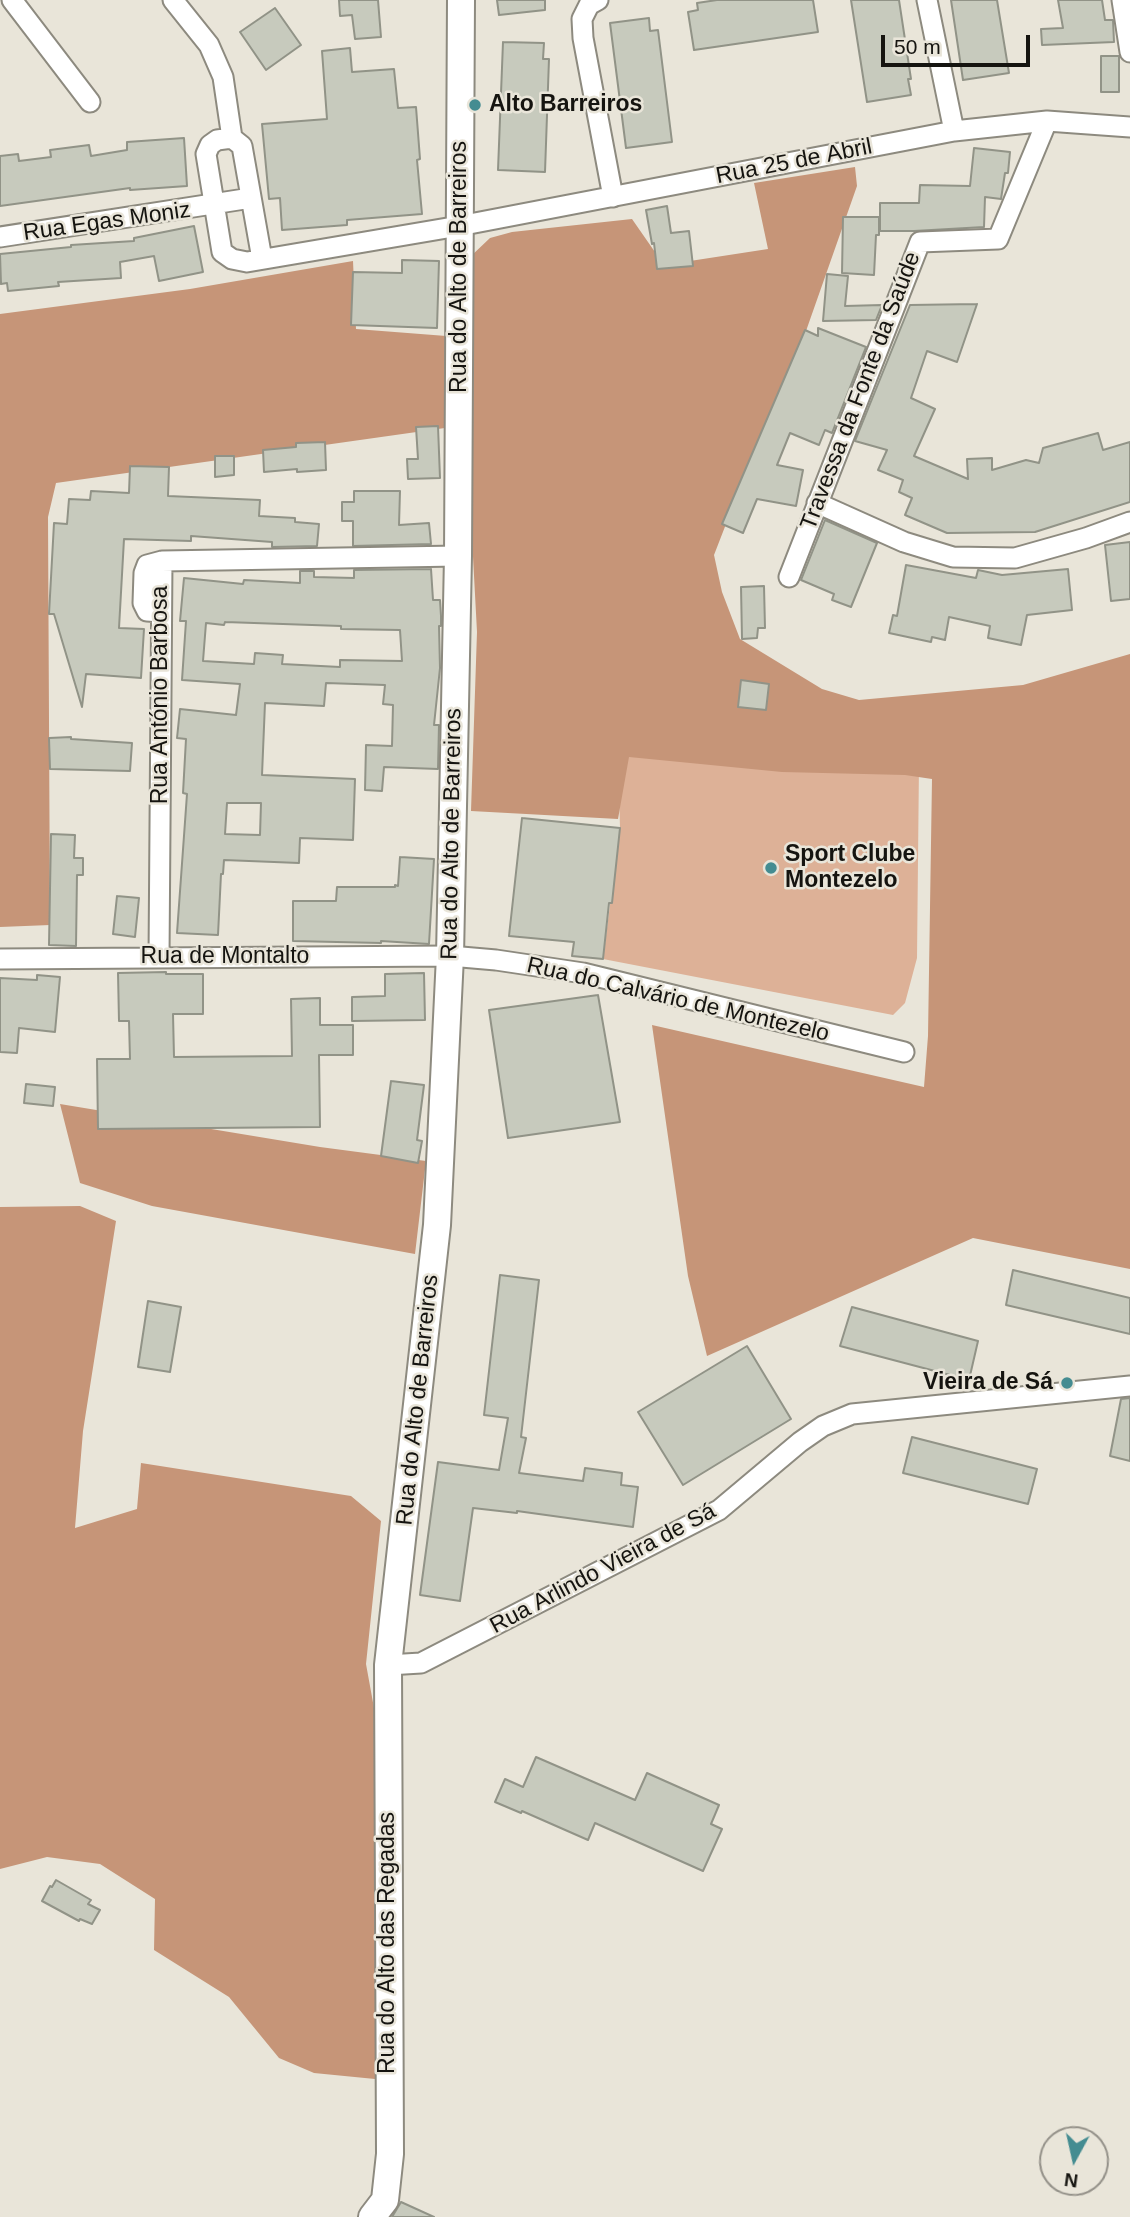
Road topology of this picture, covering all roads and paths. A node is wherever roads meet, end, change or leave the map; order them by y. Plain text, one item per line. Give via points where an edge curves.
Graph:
1 (12, 0) edge
2 (173, 0) edge
3 (461, 0) edge
4 (598, 0) edge
5 (927, 0) edge
6 (1122, 0) edge
7 (1130, 52) edge
8 (90, 102) dead end
9 (1047, 121) junction
10 (1130, 127) edge
11 (954, 131) junction
12 (232, 138) junction
13 (613, 197) junction
14 (251, 198) junction
15 (213, 206) junction
16 (460, 226) junction
17 (0, 237) edge
18 (262, 259) junction
19 (817, 503) junction
20 (1130, 522) edge
21 (458, 556) junction
22 (789, 576) dead end
23 (450, 956) junction
24 (159, 958) junction
25 (0, 959) edge
26 (904, 1052) dead end
27 (1130, 1386) edge
28 (388, 1665) junction
29 (372, 2217) edge

1 - 8 street
2 - 12 street via 209,45 223,77
3 - 16 street, Rua do Alto de Barreiros
4 - 13 street via 589,5 582,19 583,37
5 - 11 street
6 - 7 street
9 - 10 street, Rua 25 de Abril
9 - 11 street, Rua 25 de Abril
9 - 19 street, Travessa da Fonte da Saúde via 998,239 920,242
11 - 13 street, Rua 25 de Abril
12 - 14 street via 242,146
12 - 15 street, Rua Egas Moniz via 217,140 206,155
13 - 16 street, Rua 25 de Abril
14 - 15 street, Rua Egas Moniz
14 - 18 street
15 - 17 street, Rua Egas Moniz
15 - 18 street, Rua Egas Moniz via 222,251 232,259
16 - 18 street, Rua Egas Moniz
16 - 21 street, Rua do Alto de Barreiros
19 - 20 street via 904,542 953,556 1015,558
19 - 22 street, Travessa da Fonte da Saúde
21 - 23 street, Rua do Alto de Barreiros
21 - 24 street, Rua António Barbosa via 162,561
23 - 24 street, Rua de Montalto
23 - 26 street, Rua do Calvário de Montezelo via 583,973
23 - 28 street, Rua do Alto de Barreiros via 437,1225
24 - 25 street, Rua de Montalto
27 - 28 street, Rua Arlindo Vieira de Sá via 852,1414 800,1442 719,1510 421,1663
28 - 29 street, Rua do Alto das Regadas via 390,2154 385,2200

